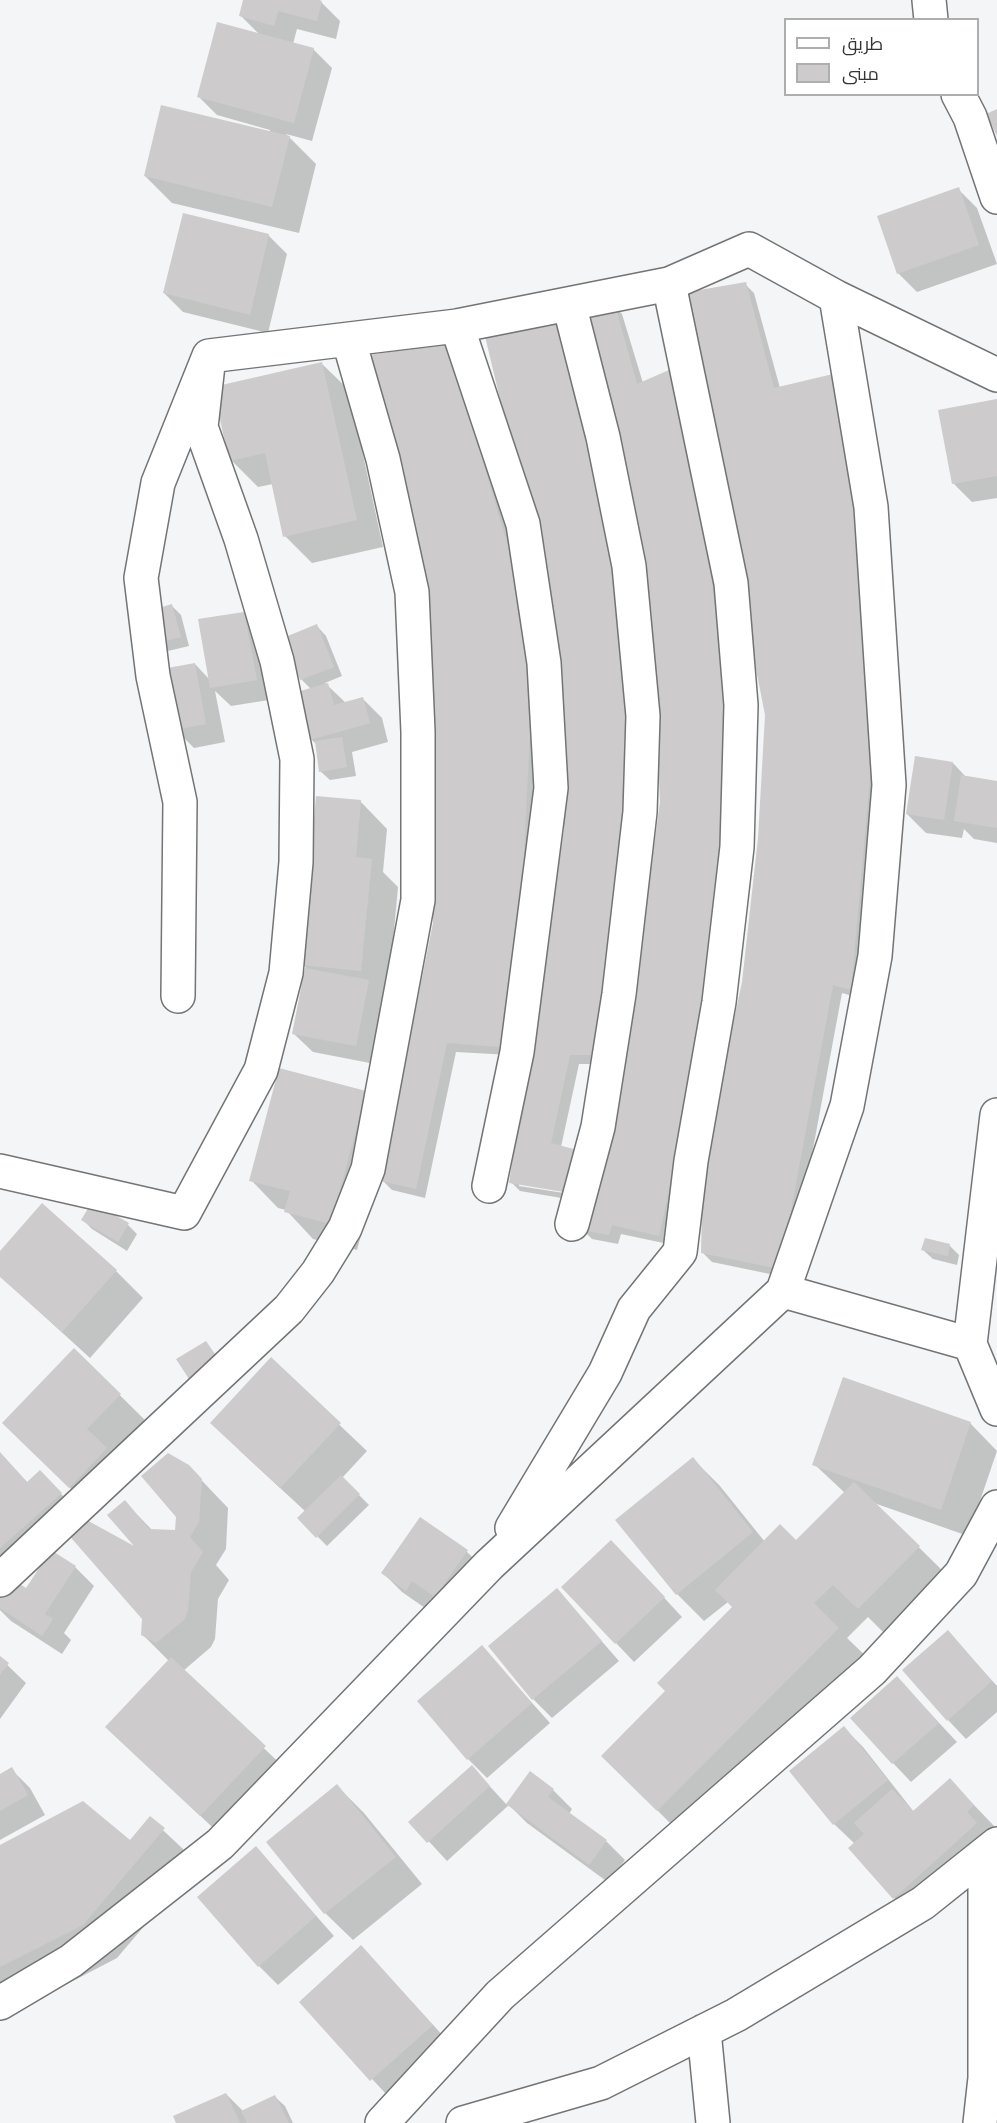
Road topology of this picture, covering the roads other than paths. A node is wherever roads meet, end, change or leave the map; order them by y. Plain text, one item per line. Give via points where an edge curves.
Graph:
1 (929, 0) edge
2 (931, 18) edge
3 (959, 96) edge
4 (997, 197) edge
5 (669, 284) junction
6 (836, 297) junction
7 (569, 304) junction
8 (457, 326) junction
9 (349, 341) junction
10 (209, 356) junction
11 (997, 375) edge
12 (178, 996) dead end
13 (997, 1115) edge
14 (0, 1171) edge
15 (489, 1186) dead end
16 (572, 1224) dead end
17 (783, 1291) junction
18 (970, 1344) junction
19 (997, 1409) edge
20 (997, 1508) edge
21 (489, 1565) junction
22 (0, 1580) edge
23 (991, 1849) edge
24 (0, 2003) edge
25 (704, 2031) junction
26 (382, 2123) edge
27 (463, 2123) edge
28 (713, 2123) edge
29 (980, 2123) edge

1 - 2 street
3 - 4 street
5 - 6 street via 748,249
5 - 7 street
5 - 21 street via 730,583 741,705 737,847 719,1002 691,1161 680,1252 634,1309 605,1373
6 - 11 street
6 - 17 street via 871,507 889,785 874,956 847,1106
7 - 8 street
7 - 16 street via 603,437 629,566 643,716 640,812 619,994 598,1127
8 - 9 street
8 - 15 street via 523,524 544,663 551,788 517,1052
9 - 10 street
9 - 22 street via 383,459 412,592 418,732 418,900 368,1169 345,1228 289,1309
10 - 12 street via 158,483 141,578 153,676 180,802
10 - 14 street via 201,427 241,539 277,661 297,759 296,862 283,984 261,1071 184,1213
13 - 18 street
17 - 18 street
17 - 21 street
18 - 19 street
20 - 26 street via 961,1575 872,1670 500,1995
21 - 24 street via 220,1844 71,1961
23 - 25 street via 923,1904
23 - 29 street via 985,2078
25 - 27 street via 601,2083
25 - 28 street

